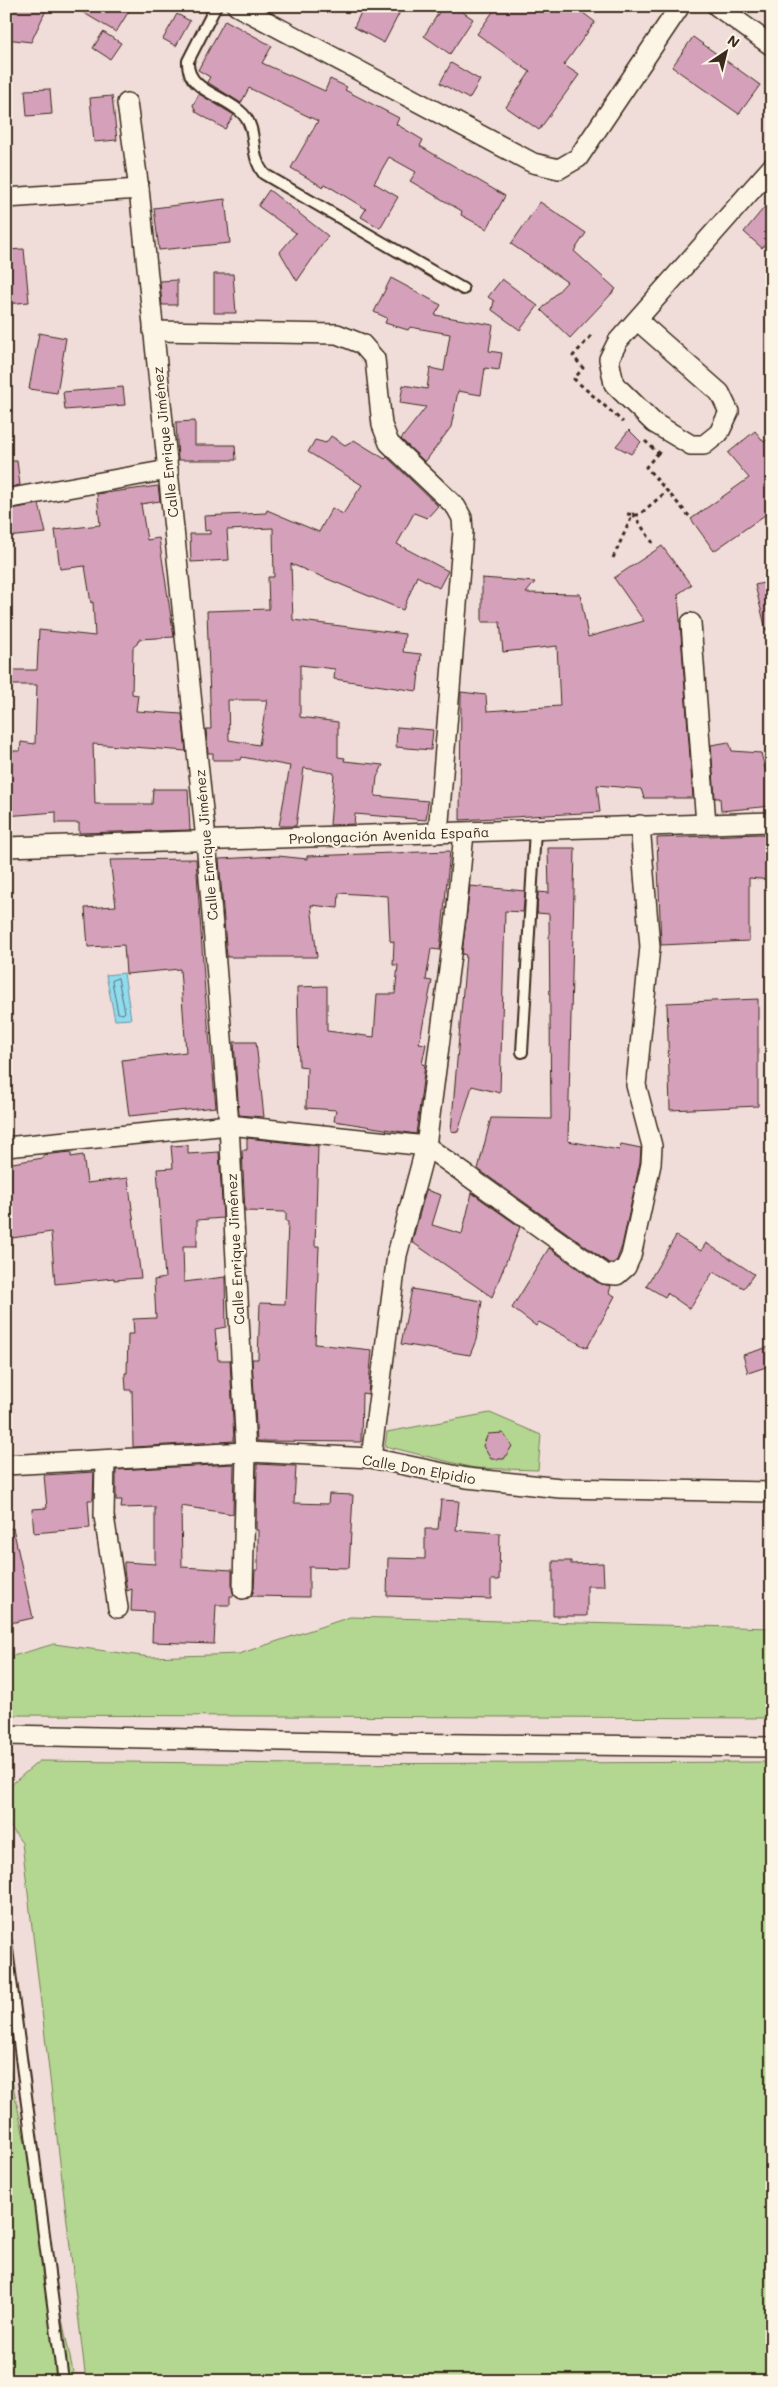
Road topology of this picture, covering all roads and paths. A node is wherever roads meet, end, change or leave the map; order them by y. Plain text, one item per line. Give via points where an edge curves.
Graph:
1 (216, 6) edge
2 (236, 6) edge
3 (680, 6) edge
4 (717, 6) edge
5 (772, 46) edge
6 (127, 103) dead end
7 (772, 167) edge
8 (139, 189) junction
9 (6, 198) edge
10 (463, 289) dead end
11 (637, 320) junction
12 (153, 331) junction
13 (658, 453) dead end
14 (168, 470) junction
15 (667, 491) junction
16 (6, 499) edge
17 (627, 514) dead end
18 (634, 514) junction
19 (689, 516) dead end
20 (653, 542) dead end
21 (613, 558) dead end
22 (692, 623) dead end
23 (772, 822) edge
24 (706, 824) junction
25 (640, 825) junction
26 (536, 830) junction
27 (438, 833) junction
28 (464, 833) junction
29 (206, 840) junction
30 (6, 847) edge
31 (522, 1052) dead end
32 (229, 1124) junction
33 (426, 1146) junction
34 (6, 1147) edge
35 (246, 1452) junction
36 (371, 1458) junction
37 (104, 1460) junction
38 (6, 1465) edge
39 (772, 1492) edge
40 (243, 1589) dead end
41 (118, 1608) dead end
42 (6, 1735) edge
43 (772, 1746) edge
44 (6, 1942) edge
45 (63, 2381) edge

1 - 10 lane via 188,61 188,69 195,83 244,115 251,128 254,158 264,174
2 - 3 street via 533,163 559,169 578,158
4 - 5 street
6 - 8 street, Calle Enrique Jiménez
7 - 11 street
8 - 9 street
8 - 12 street, Calle Enrique Jiménez
11 - 11 street via 618,341 609,359 614,384 654,423 691,445 704,445 719,433 729,412 720,392
12 - 14 street, Calle Enrique Jiménez
12 - 27 street via 337,334 362,344 375,358 382,425 390,443 456,507 462,518
13 - 15 path via 646,468
14 - 16 street
14 - 29 street, Calle Enrique Jiménez
15 - 18 path via 639,515
15 - 19 path
17 - 18 path
18 - 20 path
18 - 21 path
22 - 24 street
23 - 24 street, Prolongación Avenida España
24 - 25 street, Prolongación Avenida España
25 - 26 street, Prolongación Avenida España
25 - 33 street via 650,947 636,1084 652,1146 651,1164 626,1267 617,1275 605,1274
26 - 28 street, Prolongación Avenida España
26 - 31 lane
27 - 28 street, Prolongación Avenida España
27 - 29 street, Prolongación Avenida España
28 - 33 street
29 - 30 street, Prolongación Avenida España
29 - 32 street, Calle Enrique Jiménez
32 - 33 street
32 - 34 street
32 - 35 street, Calle Enrique Jiménez
33 - 36 street via 396,1255
35 - 36 street, Calle Don Elpidio
35 - 37 street, Calle Don Elpidio
35 - 40 street, Calle Enrique Jiménez
36 - 39 street, Calle Don Elpidio via 467,1478 560,1488
37 - 38 street, Calle Don Elpidio
37 - 41 street via 104,1516
42 - 43 street via 372,1743
44 - 45 lane

